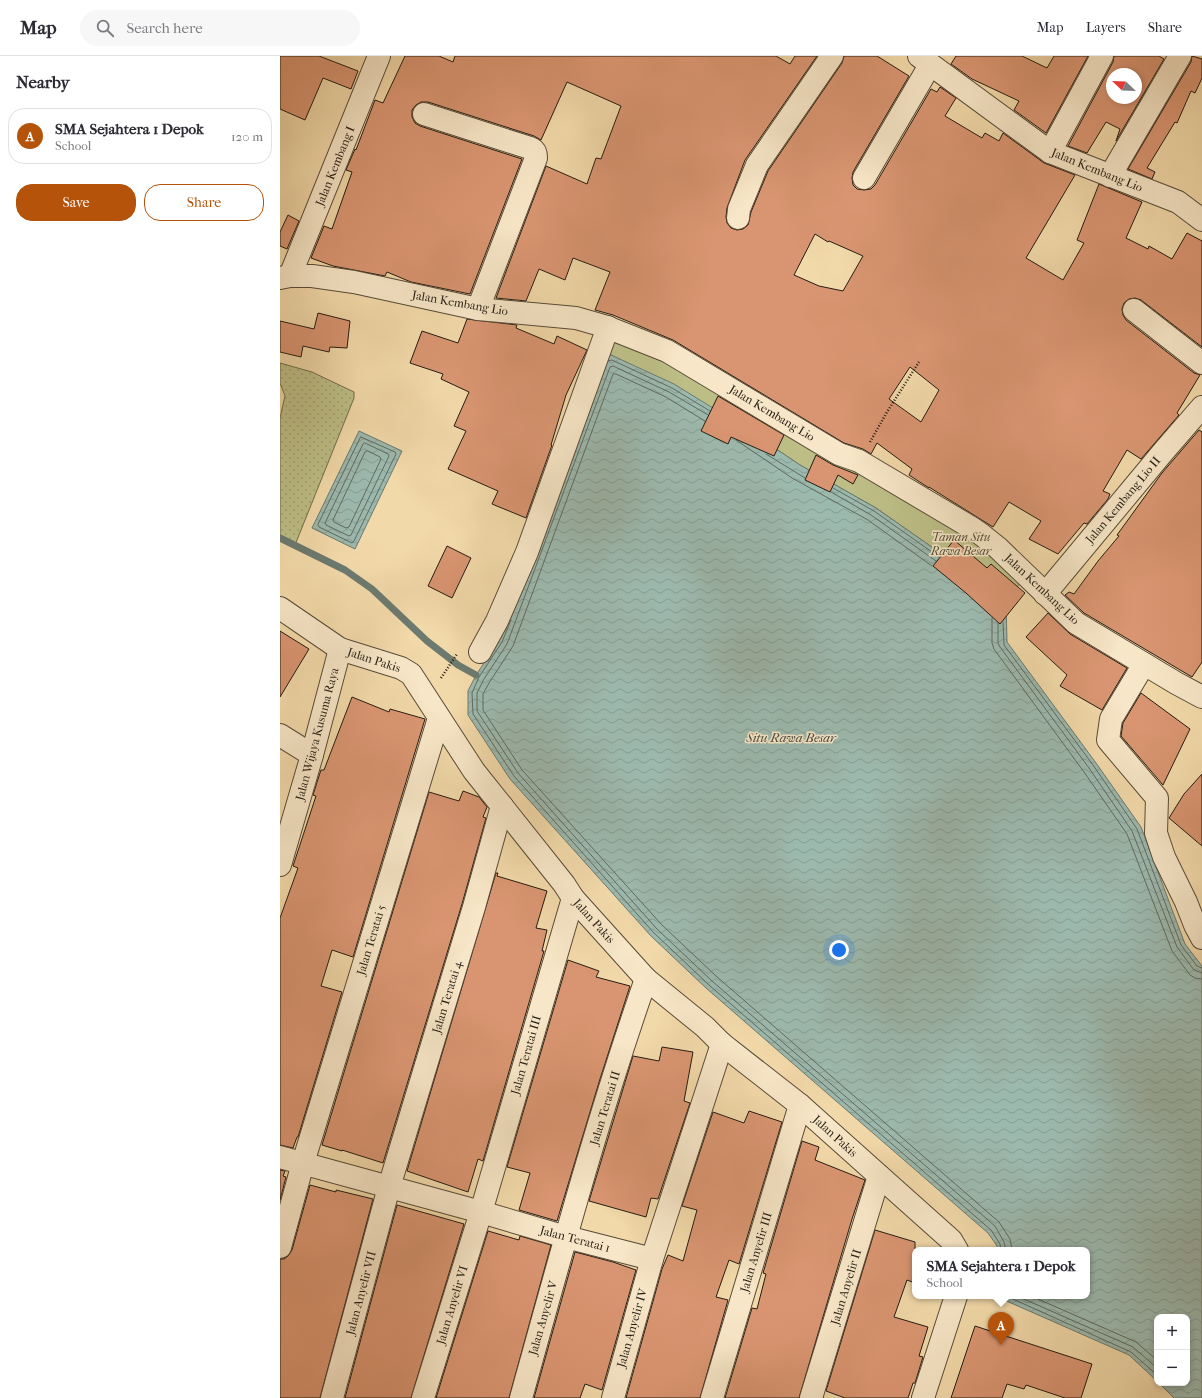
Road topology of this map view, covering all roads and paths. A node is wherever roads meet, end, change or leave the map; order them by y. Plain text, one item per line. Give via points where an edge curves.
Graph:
1 (379, 56) edge
2 (832, 56) edge
3 (1102, 56) edge
4 (1180, 56) edge
5 (924, 60) edge
6 (424, 114) dead end
7 (1050, 152) junction
8 (1110, 176) junction
9 (864, 178) dead end
10 (738, 218) dead end
11 (1202, 220) edge
12 (285, 277) edge
13 (478, 309) junction
14 (1134, 310) dead end
15 (608, 327) junction
16 (919, 362) dead end
17 (1202, 363) edge
18 (1202, 407) edge
19 (859, 461) junction
20 (1044, 594) junction
21 (280, 608) edge
22 (340, 650) junction
23 (480, 652) dead end
24 (456, 654) dead end
25 (1144, 664) junction
26 (446, 670) dead end
27 (1202, 698) edge
28 (439, 718) junction
29 (280, 735) edge
30 (312, 755) junction
31 (502, 806) junction
32 (280, 865) edge
33 (573, 898) junction
34 (1202, 938) edge
35 (646, 979) junction
36 (722, 1044) junction
37 (800, 1105) junction
38 (280, 1157) edge
39 (303, 1163) junction
40 (880, 1176) junction
41 (389, 1187) junction
42 (480, 1212) junction
43 (566, 1237) junction
44 (280, 1247) edge
45 (955, 1247) edge
46 (652, 1259) junction
47 (955, 1299) edge
48 (332, 1398) edge
49 (424, 1398) edge
50 (521, 1398) edge
51 (613, 1398) edge
52 (712, 1398) edge
53 (811, 1398) edge
54 (923, 1398) edge

1 - 12 street, Jalan Kembang I
2 - 10 street via 757,165 739,209
3 - 7 street
4 - 8 street
5 - 7 street, Jalan Kembang Lio
5 - 9 street
6 - 13 street via 530,148 536,153
7 - 8 street, Jalan Kembang Lio
8 - 11 street, Jalan Kembang Lio via 1178,202
12 - 13 street, Jalan Kembang Lio via 312,276 354,282
13 - 15 street, Jalan Kembang Lio via 576,318
14 - 17 street
15 - 19 street, Jalan Kembang Lio via 667,351 839,454
15 - 23 street via 527,552 497,621
16 - 19 path
18 - 20 street, Jalan Kembang Lio II
19 - 20 street, Jalan Kembang Lio via 972,528 997,547
20 - 25 street, Jalan Kembang Lio via 1076,623
21 - 22 street, Jalan Pakis
22 - 28 street, Jalan Pakis via 401,668 411,674
22 - 30 street, Jalan Wijaya Kusuma Raya
24 - 26 path
25 - 27 street, Jalan Kembang Lio
25 - 34 street via 1110,720 1108,740 1157,798 1156,833 1164,857
28 - 31 street, Jalan Pakis via 474,771
28 - 39 street, Jalan Teratai 5
29 - 30 street
30 - 32 street, Jalan Wijaya Kusuma Raya
31 - 33 street, Jalan Pakis
31 - 41 street, Jalan Teratai 4
33 - 35 street, Jalan Pakis
33 - 42 street, Jalan Teratai III
35 - 36 street, Jalan Pakis
35 - 43 street, Jalan Teratai II
36 - 37 street, Jalan Pakis
36 - 46 street
37 - 40 street, Jalan Pakis
37 - 52 street, Jalan Anyelir III
38 - 39 street, Jalan Teratai 1
39 - 41 street, Jalan Teratai 1
39 - 44 street, Jalan Teratai 5
40 - 45 street, Jalan Pakis via 951,1240
40 - 53 street, Jalan Anyelir II
41 - 42 street, Jalan Teratai 1
41 - 48 street, Jalan Anyelir VII
42 - 43 street, Jalan Teratai 1
42 - 49 street, Jalan Anyelir VI
43 - 46 street, Jalan Teratai 1
43 - 50 street, Jalan Anyelir V
46 - 51 street, Jalan Anyelir IV
47 - 54 street

